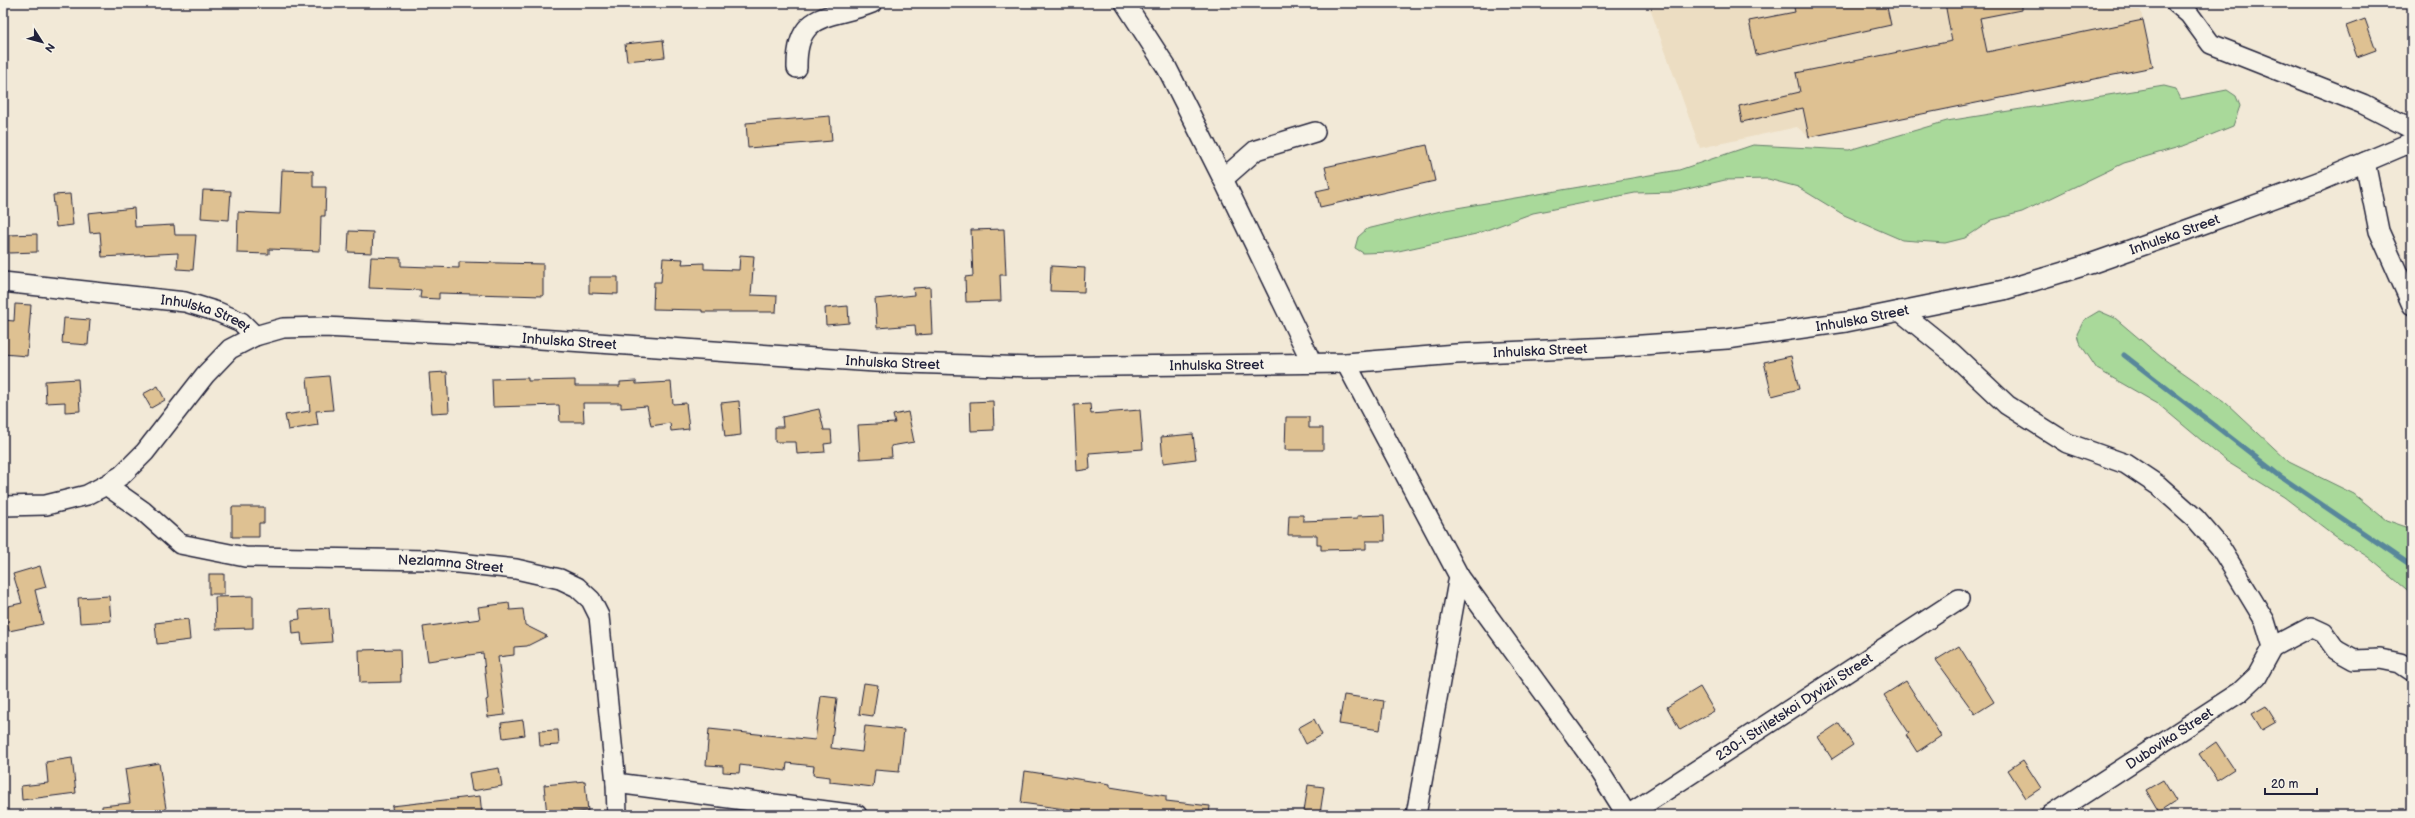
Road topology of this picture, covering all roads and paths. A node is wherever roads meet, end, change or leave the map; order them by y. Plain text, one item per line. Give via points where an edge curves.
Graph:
1 (872, 3) edge
2 (1125, 3) edge
3 (2176, 3) edge
4 (797, 68) dead end
5 (2412, 129) edge
6 (1315, 132) dead end
7 (2412, 142) edge
8 (2365, 162) junction
9 (1223, 179) junction
10 (3, 282) edge
11 (2412, 305) edge
12 (1900, 311) junction
13 (255, 336) junction
14 (1312, 363) junction
15 (1346, 363) junction
16 (106, 485) junction
17 (3, 506) edge
18 (1459, 576) junction
19 (1959, 599) dead end
20 (2273, 647) junction
21 (2412, 671) edge
22 (616, 783) junction
23 (617, 815) edge
24 (857, 815) edge
25 (1416, 815) edge
26 (1628, 815) edge
27 (2051, 815) edge

1 - 4 street via 815,20 804,30 797,54
2 - 9 street via 1167,68
3 - 5 street via 2189,14 2211,44 2363,104
6 - 9 street via 1256,150
7 - 8 street, Inhulska Street
8 - 11 street via 2379,231
8 - 12 street, Inhulska Street via 2318,182 2090,264 2004,290
9 - 14 street
10 - 13 street, Inhulska Street via 185,302 241,322
12 - 15 street, Inhulska Street via 1727,339 1456,354
12 - 20 street via 1952,353 2007,405 2067,443 2126,464 2159,486 2195,518 2220,547 2239,578 2265,622
13 - 14 street, Inhulska Street via 283,328 324,327 466,334 875,362 1000,366
13 - 16 street via 230,349 205,375 144,452 122,475
14 - 15 street, Inhulska Street
15 - 18 street
16 - 17 street via 87,495 46,505
16 - 22 street, Nezlamna Street via 143,511 180,544 245,557 429,560 500,567 560,579 577,587 591,600 599,616
18 - 25 street
18 - 26 street via 1589,755
19 - 26 street, 230-i Striletskoi Dyvizii Street
20 - 21 street via 2311,627 2324,633 2336,650 2354,660 2380,659 2400,663
20 - 27 street, Dubovika Street via 2257,676 2240,692
22 - 23 street, Nezlamna Street
22 - 24 street

